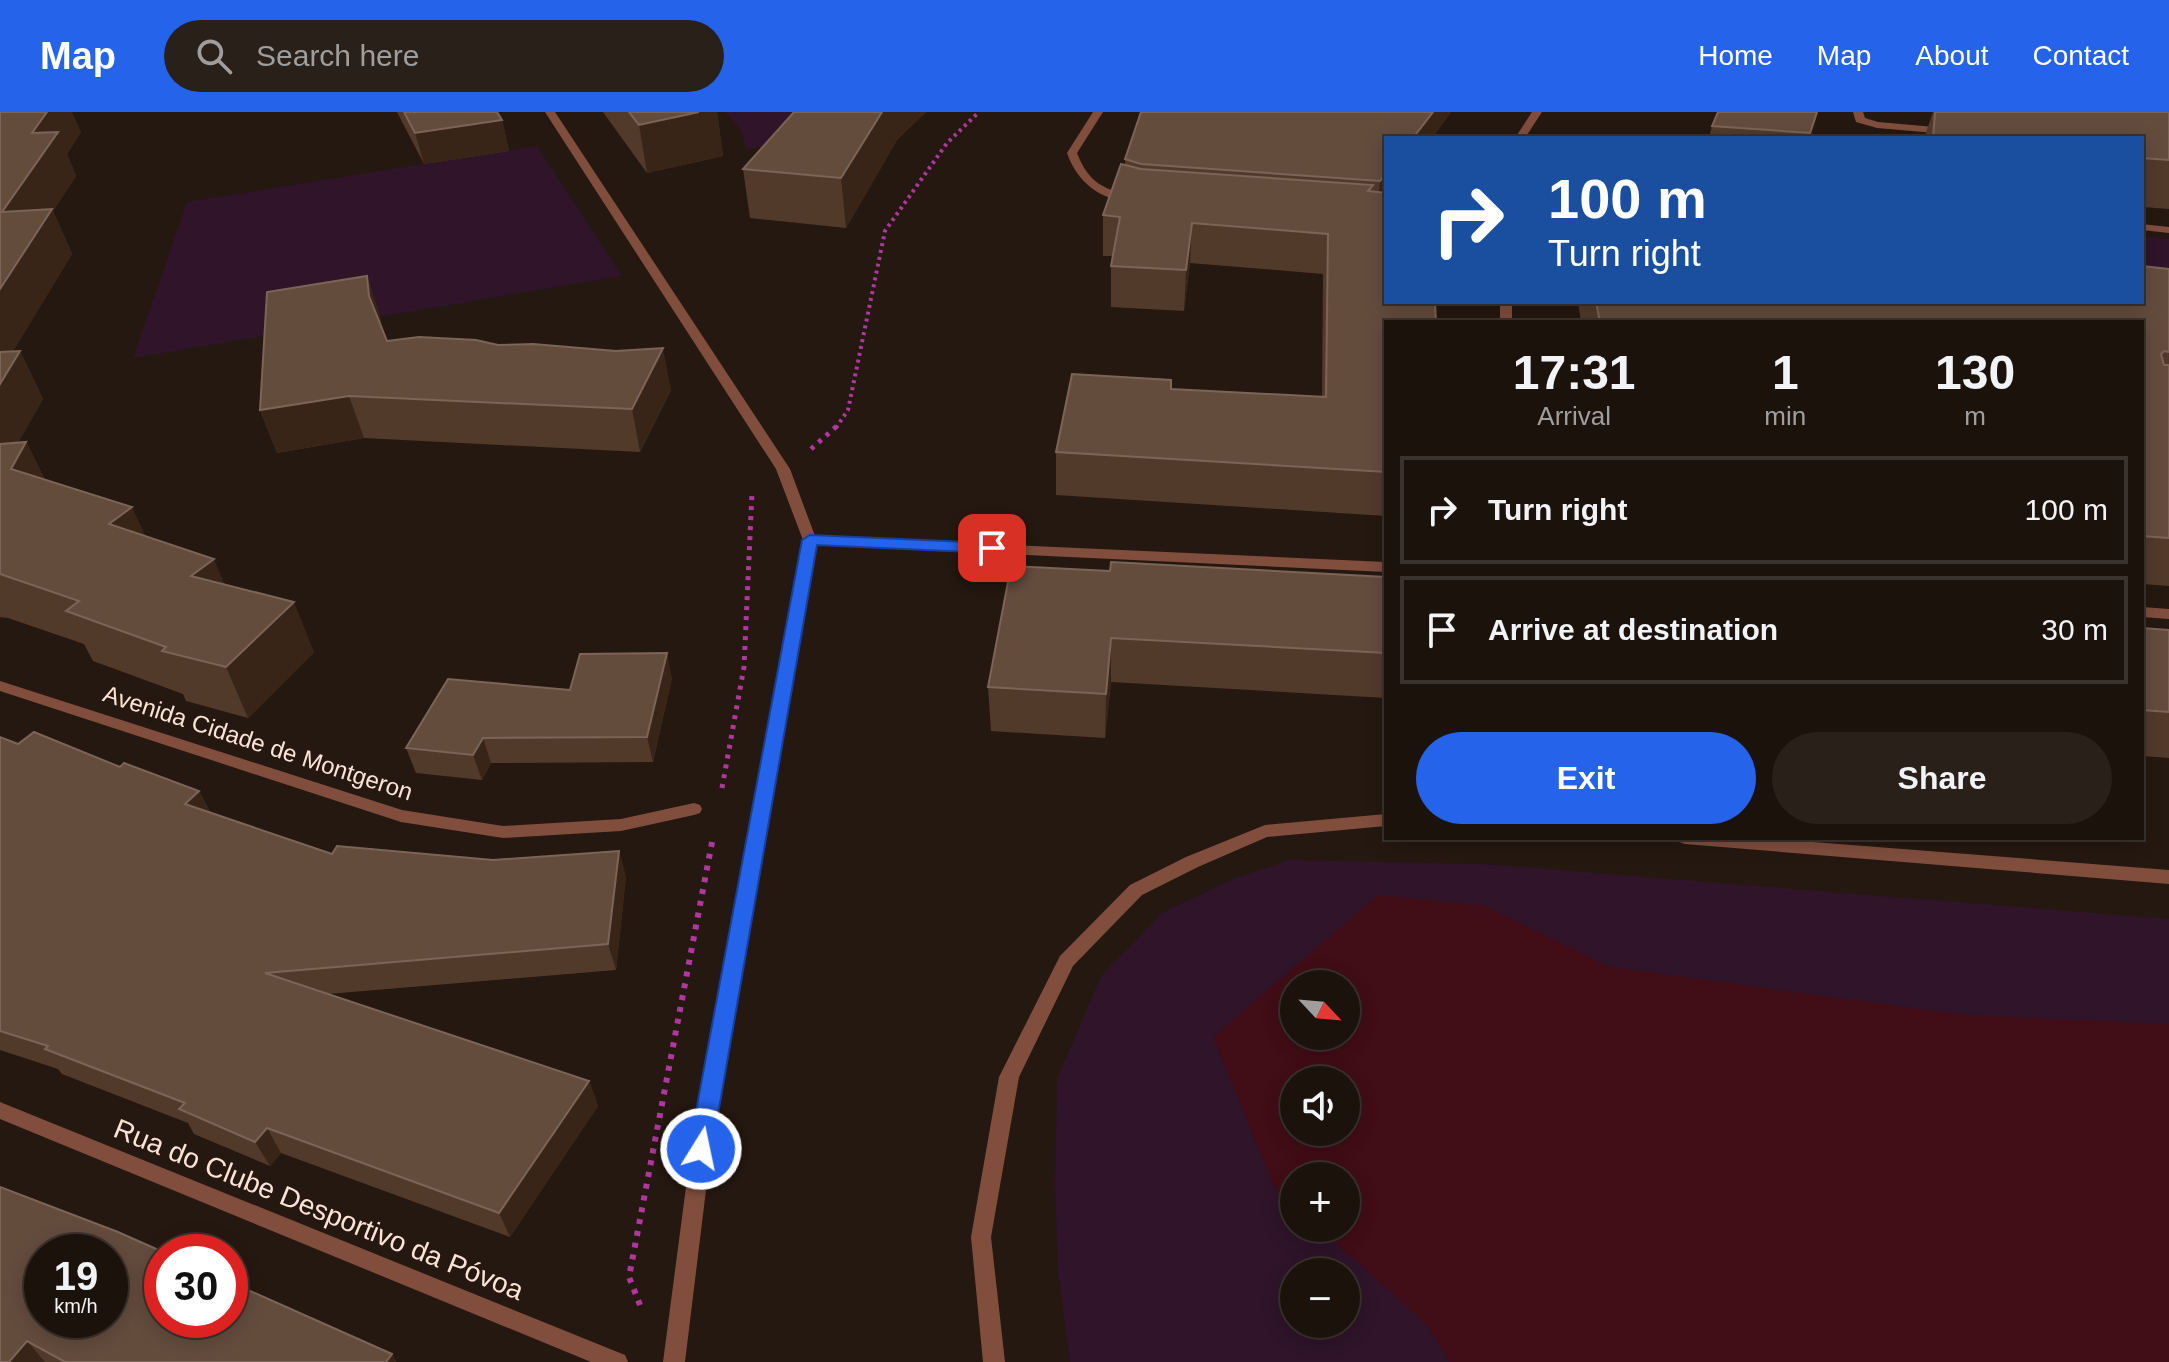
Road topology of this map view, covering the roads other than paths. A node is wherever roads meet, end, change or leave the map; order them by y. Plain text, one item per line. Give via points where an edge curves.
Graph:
1 (550, 112) edge
2 (1098, 112) edge
3 (1537, 112) edge
4 (1858, 112) edge
5 (1954, 131) edge
6 (1521, 136) edge
7 (1140, 202) edge
8 (2144, 227) edge
9 (2169, 230) edge
10 (810, 540) junction
11 (1384, 567) edge
12 (2144, 612) edge
13 (2169, 614) edge
14 (0, 686) edge
15 (694, 809) dead end
16 (1384, 820) edge
17 (1710, 840) edge
18 (2169, 877) edge
19 (0, 1110) edge
20 (617, 1362) edge
21 (674, 1362) edge
22 (994, 1362) edge

1 - 10 street via 783,469
2 - 7 street via 1072,153 1079,175 1105,193
3 - 6 street
4 - 5 street via 1860,120 1877,125
8 - 9 street
10 - 11 street
10 - 21 street via 701,1149
12 - 13 street
14 - 15 street, Avenida Cidade de Montgeron via 401,816 503,832 621,825
16 - 22 street via 1265,831 1192,862 1136,890 1066,961 1009,1077 981,1237
17 - 18 street
19 - 20 street, Rua do Clube Desportivo da Póvoa

